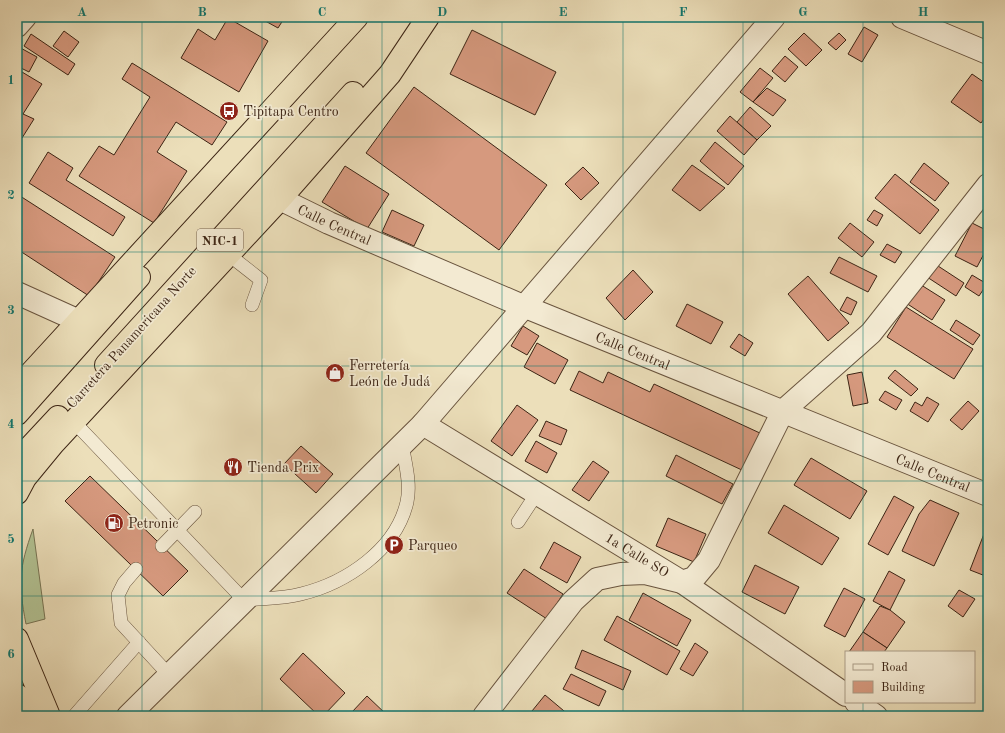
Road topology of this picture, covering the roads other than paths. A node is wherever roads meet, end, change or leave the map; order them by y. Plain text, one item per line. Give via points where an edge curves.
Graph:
1 (26, 17) edge
2 (357, 17) edge
3 (422, 17) edge
4 (428, 17) edge
5 (774, 17) edge
6 (902, 17) edge
7 (17, 26) edge
8 (331, 46) junction
9 (988, 52) edge
10 (988, 185) edge
11 (280, 199) junction
12 (229, 255) junction
13 (17, 293) edge
14 (252, 305) dead end
15 (522, 306) junction
16 (79, 320) junction
17 (17, 388) edge
18 (783, 411) junction
19 (17, 414) edge
20 (74, 422) junction
21 (423, 424) junction
22 (402, 444) junction
23 (17, 461) edge
24 (17, 493) edge
25 (537, 493) junction
26 (988, 494) edge
27 (195, 512) dead end
28 (518, 522) dead end
29 (177, 531) junction
30 (162, 546) dead end
31 (136, 569) dead end
32 (682, 582) junction
33 (244, 600) junction
34 (17, 639) edge
35 (139, 642) junction
36 (17, 665) edge
37 (169, 675) junction
38 (845, 694) edge
39 (17, 695) edge
40 (857, 703) edge
41 (17, 704) edge
42 (48, 716) edge
43 (74, 716) edge
44 (128, 716) edge
45 (484, 716) edge
46 (876, 716) edge

1 - 7 street
2 - 8 highway
3 - 23 highway, Carretera Panamericana Norte / NIC-1
4 - 11 highway via 390,74
5 - 15 street
6 - 9 street
8 - 16 highway
8 - 19 highway via 276,120 240,163
10 - 18 street via 871,333
11 - 12 highway
11 - 15 street, Calle Central via 329,223
12 - 14 lane via 261,280
12 - 20 highway
13 - 16 street
15 - 18 street, Calle Central
15 - 21 street
16 - 17 highway
18 - 26 street, Calle Central
18 - 32 street via 709,560 694,578
20 - 24 highway via 25,478
20 - 29 lane
21 - 22 street
21 - 25 street, 1a Calle SO
22 - 33 street
22 - 33 lane via 408,477 407,502 397,529 374,554 346,578 301,594
25 - 28 lane
25 - 32 street, 1a Calle SO
27 - 29 lane
29 - 30 lane
29 - 33 lane
31 - 35 lane via 118,595 118,608 121,623
32 - 38 street, 1a Calle SO
32 - 45 street via 645,573 597,579 573,601
33 - 37 street
34 - 42 highway
35 - 37 lane
35 - 43 lane
36 - 42 highway
37 - 44 street
39 - 42 highway
40 - 46 street
41 - 42 highway

